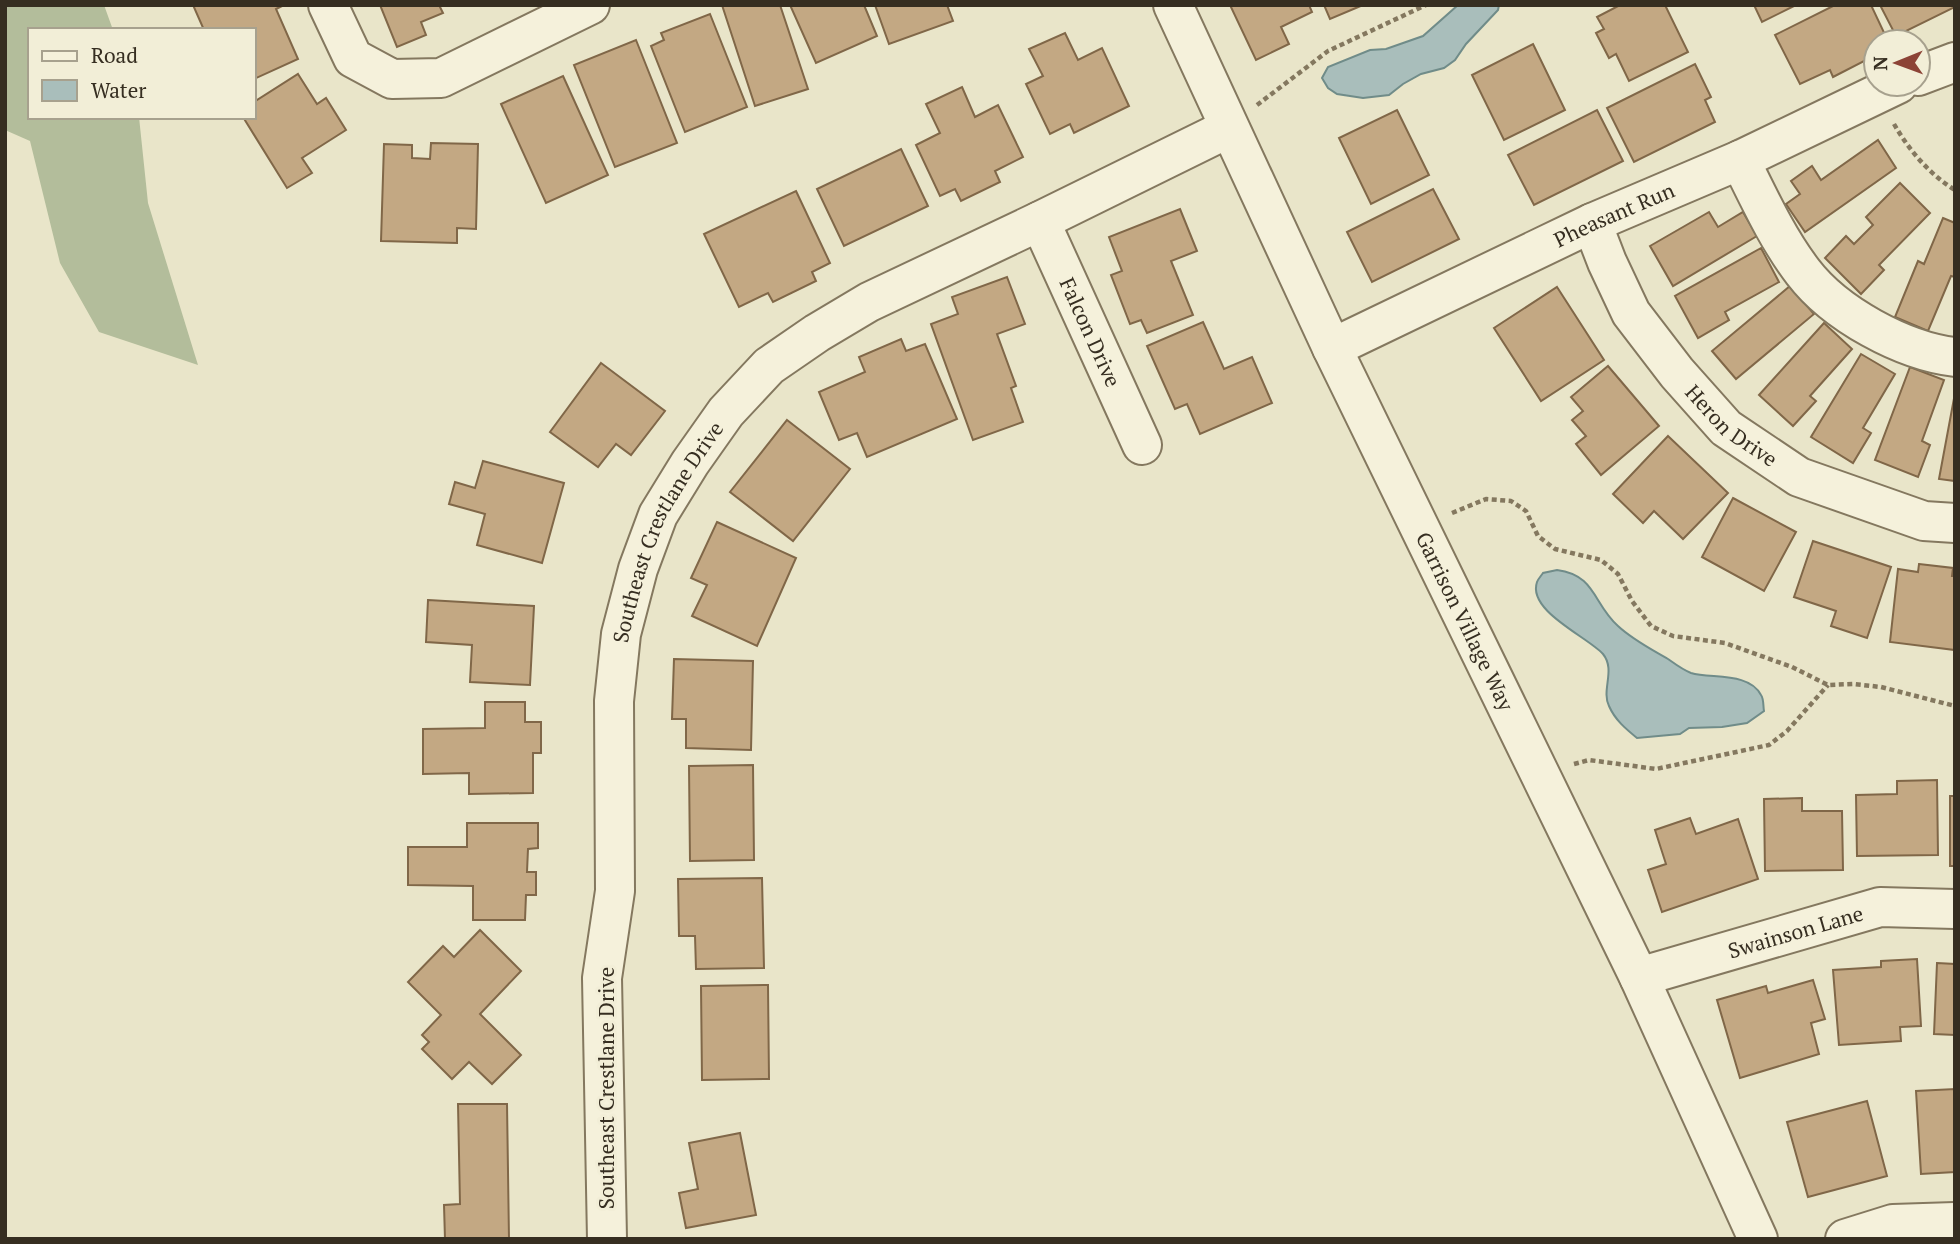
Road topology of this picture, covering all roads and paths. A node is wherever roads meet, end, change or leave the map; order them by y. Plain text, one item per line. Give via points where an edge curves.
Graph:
1 (328, 5) edge
2 (590, 5) edge
3 (1172, 5) edge
4 (1426, 5) edge
5 (1955, 62) edge
6 (1932, 71) edge
7 (1869, 98) edge
8 (1891, 98) edge
9 (1229, 128) junction
10 (1740, 160) junction
11 (1955, 190) edge
12 (1040, 221) junction
13 (1592, 223) junction
14 (1332, 348) junction
15 (1955, 357) edge
16 (1142, 445) dead end
17 (1418, 523) junction
18 (1955, 523) edge
19 (1828, 685) junction
20 (1955, 706) edge
21 (1541, 777) junction
22 (1955, 909) edge
23 (1639, 977) junction
24 (1955, 1222) edge
25 (607, 1239) edge
26 (1758, 1239) edge
27 (1845, 1239) edge

1 - 2 street via 353,58 392,79 440,78
3 - 9 street, Garrison Village Way
4 - 9 path via 1328,51
5 - 6 street
7 - 10 street, Pheasant Run
8 - 11 path via 1904,142 1939,180
9 - 12 street, Southeast Crestlane Drive
9 - 14 street, Garrison Village Way
10 - 13 street, Pheasant Run
10 - 15 street via 1804,273 1835,303 1904,343
12 - 16 street, Falcon Drive
12 - 25 street, Southeast Crestlane Drive via 869,302 769,366 726,412 658,515 621,634 614,701 615,891 602,978
13 - 14 street, Pheasant Run
13 - 18 street, Heron Drive via 1631,313 1676,373 1726,428 1799,477 1924,521
14 - 17 street, Garrison Village Way
17 - 19 path via 1486,499 1511,501 1526,511 1538,536 1555,549 1601,560 1618,574 1651,626 1673,636 1755,652
17 - 21 street, Garrison Village Way
19 - 20 path via 1881,688
19 - 21 path via 1769,745 1656,769 1589,760
21 - 23 street, Garrison Village Way
22 - 23 street, Swainson Lane via 1881,907
23 - 26 street, Garrison Village Way
24 - 27 street via 1893,1224

